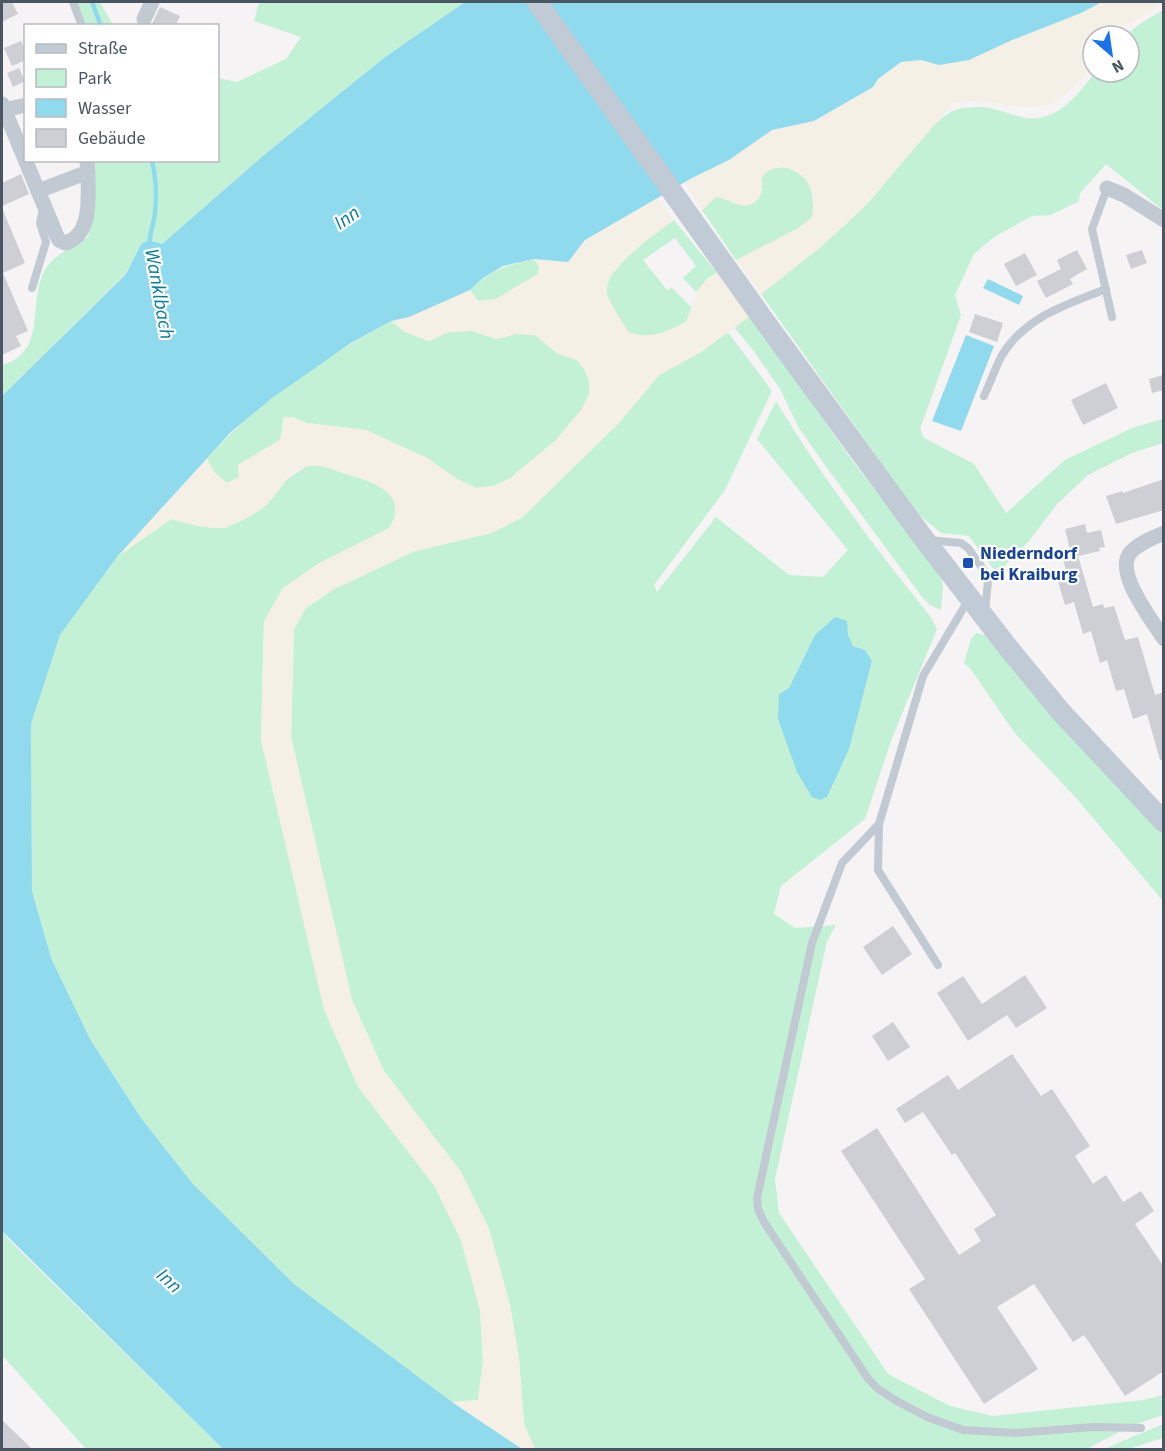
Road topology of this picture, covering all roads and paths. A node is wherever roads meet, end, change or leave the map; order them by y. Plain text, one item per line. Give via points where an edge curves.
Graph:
1 (73, 2) edge
2 (152, 2) edge
3 (537, 2) edge
4 (144, 19) dead end
5 (81, 24) edge
6 (24, 105) edge
7 (3, 107) edge
8 (24, 157) edge
9 (26, 162) edge
10 (88, 166) edge
11 (1107, 188) joint
12 (38, 191) junction
13 (44, 206) junction
14 (1164, 220) edge
15 (32, 288) dead end
16 (1106, 289) junction
17 (1112, 317) dead end
18 (984, 396) dead end
19 (1164, 533) edge
20 (924, 539) junction
21 (969, 598) junction
22 (985, 618) junction
23 (1164, 639) edge
24 (1164, 822) edge
25 (879, 824) junction
26 (938, 965) dead end
27 (1141, 1428) dead end

1 - 5 lane
2 - 4 street
3 - 20 main road
6 - 7 street
7 - 8 street
9 - 12 street
10 - 12 street
10 - 13 street via 85,221 71,241 59,240
11 - 14 street
11 - 16 lane via 1092,229
12 - 13 street
13 - 15 lane via 40,223 46,242
16 - 17 lane
16 - 18 lane via 1033,320 1002,356
19 - 23 street via 1131,552 1126,566 1131,584
20 - 21 main road
20 - 22 lane via 961,543 968,549 988,580
21 - 22 main road
21 - 25 lane via 923,676
22 - 24 main road via 1061,712
25 - 26 lane via 878,870
25 - 27 lane via 842,863 812,943 757,1198 758,1209 869,1380 895,1400 963,1430 1015,1433

